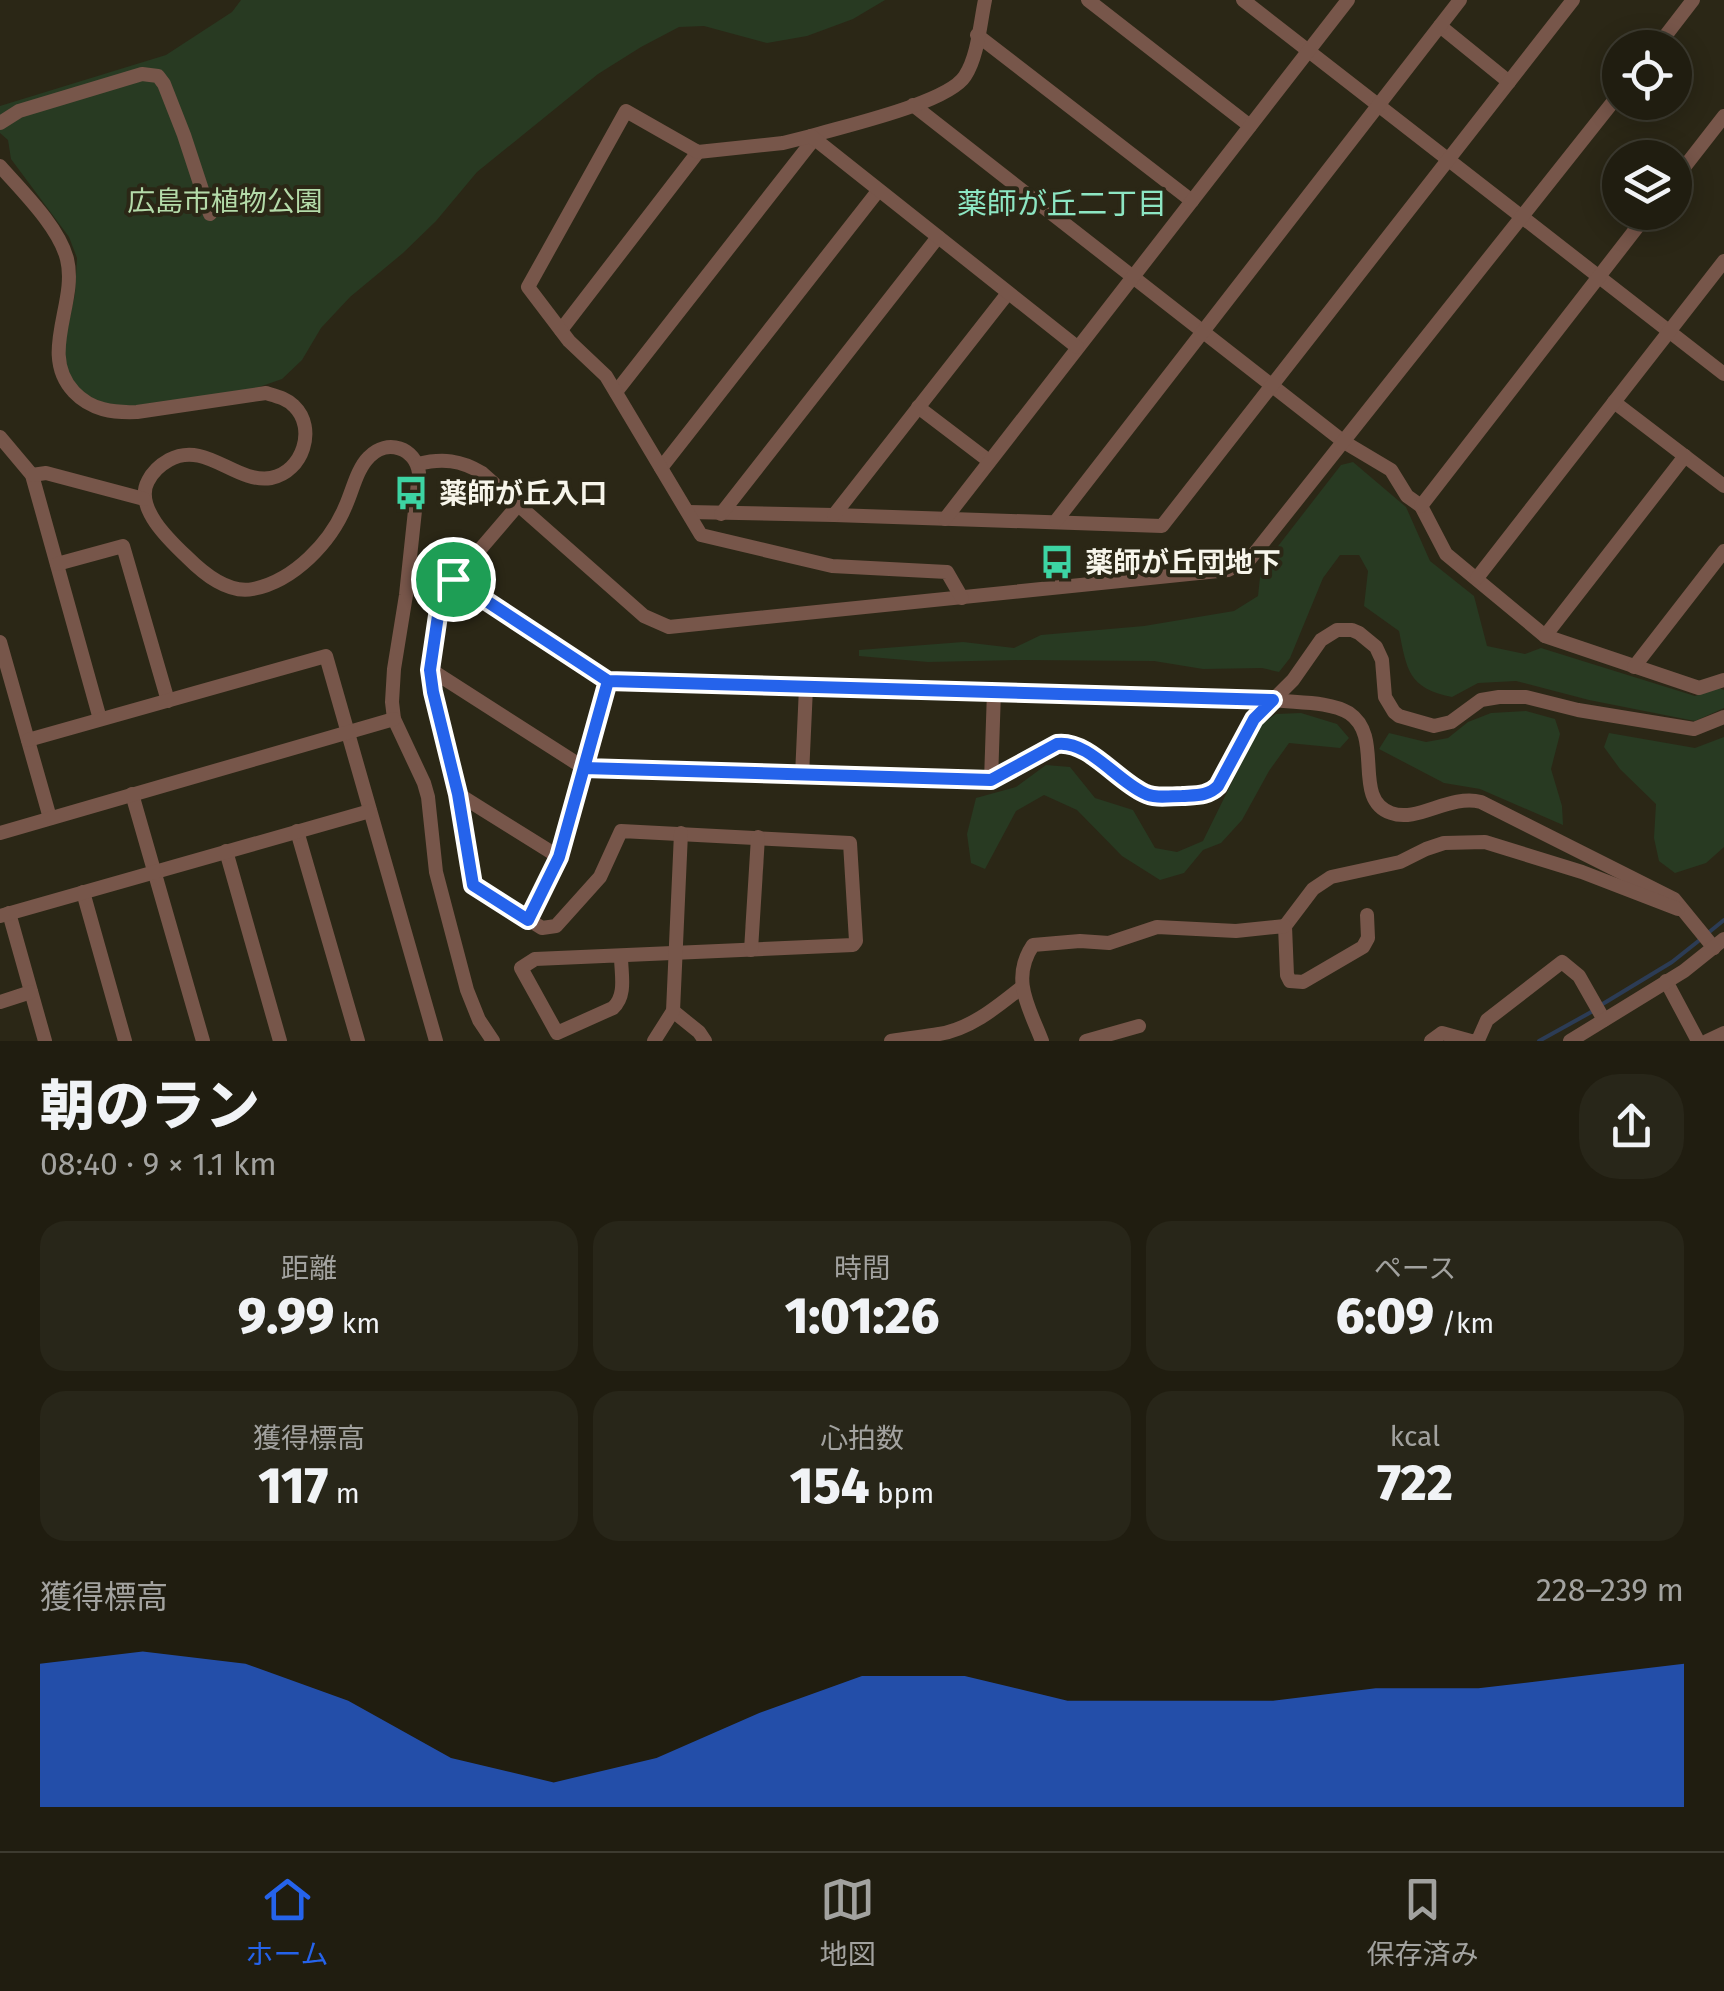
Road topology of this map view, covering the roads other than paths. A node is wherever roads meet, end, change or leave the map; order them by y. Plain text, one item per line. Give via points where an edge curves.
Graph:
1 (985, 0) edge
2 (1088, 0) edge
3 (1244, 0) edge
4 (1348, 0) edge
5 (1460, 0) edge
6 (1573, 0) edge
7 (1693, 0) edge
8 (1440, 26) junction
9 (1670, 30) edge
10 (978, 35) junction
11 (1309, 50) junction
12 (1509, 82) junction
13 (913, 105) junction
14 (1378, 105) junction
15 (1724, 116) edge
16 (1602, 117) edge
17 (0, 123) edge
18 (1250, 126) junction
19 (812, 138) junction
20 (698, 152) junction
21 (1692, 157) edge
22 (1448, 159) junction
23 (0, 166) edge
24 (878, 191) junction
25 (1192, 201) junction
26 (210, 214) dead end
27 (1524, 217) junction
28 (1635, 230) edge
29 (938, 237) junction
30 (1724, 260) edge
31 (1132, 276) junction
32 (1599, 277) junction
33 (1008, 293) junction
34 (561, 330) junction
35 (1203, 330) junction
36 (1669, 332) junction
37 (1077, 347) junction
38 (1724, 374) edge
39 (1272, 385) junction
40 (616, 392) junction
41 (1614, 402) junction
42 (918, 407) junction
43 (0, 437) edge
44 (1344, 442) junction
45 (1685, 456) junction
46 (989, 461) junction
47 (418, 464) junction
48 (661, 468) junction
49 (32, 475) junction
50 (1724, 486) edge
51 (144, 500) junction
52 (519, 504) junction
53 (1420, 506) junction
54 (688, 512) junction
55 (721, 514) junction
56 (834, 515) junction
57 (945, 519) junction
58 (1056, 522) junction
59 (1724, 551) edge
60 (57, 564) junction
61 (1477, 578) junction
62 (453, 579) junction
63 (962, 598) junction
64 (1546, 636) junction
65 (0, 642) edge
66 (1634, 666) junction
67 (430, 670) junction
68 (1724, 680) edge
69 (608, 681) junction
70 (806, 687) junction
71 (994, 691) junction
72 (1273, 700) junction
73 (168, 701) junction
74 (1724, 716) edge
75 (100, 719) junction
76 (394, 719) junction
77 (348, 733) junction
78 (28, 740) junction
79 (584, 768) junction
80 (802, 776) junction
81 (991, 780) junction
82 (132, 794) junction
83 (458, 794) junction
84 (370, 810) junction
85 (50, 818) junction
86 (297, 831) junction
87 (0, 833) edge
88 (681, 833) junction
89 (758, 837) junction
90 (226, 851) junction
91 (559, 857) junction
92 (154, 872) junction
93 (82, 892) junction
94 (1683, 911) junction
95 (5, 914) edge
96 (1367, 915) dead end
97 (528, 920) junction
98 (1285, 926) junction
99 (1712, 940) edge
100 (751, 950) junction
101 (676, 953) junction
102 (621, 956) junction
103 (1666, 981) junction
104 (1022, 987) junction
105 (31, 992) junction
106 (0, 1002) edge
107 (674, 1010) junction
108 (1603, 1018) junction
109 (1139, 1026) dead end
110 (1724, 1034) edge
111 (943, 1038) edge
112 (45, 1041) edge
113 (126, 1041) edge
114 (203, 1041) edge
115 (280, 1041) edge
116 (358, 1041) edge
117 (436, 1041) edge
118 (492, 1041) edge
119 (654, 1041) edge
120 (705, 1041) edge
121 (892, 1041) edge
122 (1042, 1041) edge
123 (1086, 1041) edge
124 (1431, 1041) edge
125 (1472, 1041) edge
126 (1570, 1041) edge
127 (1698, 1041) edge
128 (1707, 1041) edge

1 - 10 street
2 - 18 street
3 - 11 street
4 - 11 street
5 - 8 street
6 - 12 street
7 - 9 street
8 - 12 street
8 - 14 street
10 - 13 street via 962,81
10 - 25 street
11 - 14 street
11 - 18 street
12 - 22 street
13 - 19 street
13 - 31 street
14 - 22 street
14 - 35 street
15 - 21 street
16 - 27 street
17 - 26 street via 142,74 158,76
18 - 25 street
19 - 20 street
19 - 24 street
19 - 40 street
20 - 34 street
20 - 34 street via 626,111 528,287
22 - 27 street
22 - 39 street
23 - 51 street via 66,253 58,351 61,372 81,399 116,413 266,393 296,407 304,422 302,454 276,477 246,475 189,454 158,467
24 - 29 street
24 - 48 street
25 - 31 street
27 - 32 street
27 - 44 street
28 - 32 street
29 - 33 street
29 - 55 street
30 - 36 street
31 - 35 street
31 - 37 street
32 - 36 street
32 - 53 street
33 - 37 street
33 - 42 street
34 - 40 street
35 - 39 street
35 - 58 street
36 - 38 street
36 - 41 street
37 - 46 street
39 - 44 street
39 - 58 street via 1162,526
40 - 48 street
41 - 45 street
41 - 61 street
42 - 46 street
42 - 56 street
43 - 49 street
44 - 53 street via 1391,470
44 - 63 street via 1250,559 1228,570
45 - 50 street
45 - 64 street
46 - 57 street
47 - 51 street via 398,447 375,452 318,549 281,578 244,590 219,582 187,557
47 - 52 street via 460,462
47 - 76 street
48 - 54 street
49 - 51 street
49 - 60 street
52 - 62 street
52 - 63 street via 644,616 669,626
53 - 61 street via 1441,548
54 - 55 street
54 - 63 street via 701,535 786,556 832,566 947,572
55 - 56 street
56 - 57 street
57 - 58 street
59 - 66 street
60 - 73 street via 123,546
60 - 75 street
61 - 64 street
62 - 67 street via 441,595
62 - 69 street
64 - 66 street
65 - 78 street
66 - 68 street via 1699,688
67 - 79 street
67 - 83 street
69 - 70 street
69 - 79 street
70 - 71 street
70 - 80 street
71 - 72 street
71 - 81 street
72 - 74 street via 1321,640 1345,630 1366,636 1380,653 1389,707 1434,726 1499,697 1694,729
72 - 81 street via 1254,719 1209,794 1147,795 1064,743
72 - 94 street via 1353,716 1367,740 1372,795 1386,811 1405,815 1460,800 1481,802 1674,898
73 - 75 street
73 - 77 street via 326,656
75 - 78 street
76 - 77 street
76 - 118 street via 424,783 449,922 467,990
77 - 82 street
77 - 84 street
78 - 85 street
79 - 80 street
79 - 91 street
80 - 81 street
82 - 85 street
82 - 92 street
83 - 91 street
83 - 97 street via 473,885
84 - 86 street
84 - 117 street
85 - 87 street
86 - 90 street
86 - 116 street
88 - 89 street
88 - 97 street via 621,831 600,877 556,926
88 - 101 street
89 - 100 street
89 - 100 street via 850,843 856,941
90 - 92 street
90 - 115 street
91 - 97 street
92 - 93 street
92 - 114 street
93 - 95 street
93 - 113 street
94 - 98 street via 1485,842 1444,844 1400,862 1332,876
94 - 99 street
95 - 105 street
96 - 98 street via 1363,947 1297,983 1287,975
98 - 104 street via 1157,927 1109,943 1033,945
99 - 103 street
100 - 101 street
101 - 102 street
101 - 107 street
102 - 102 street via 619,1003 557,1033 521,968 534,959
103 - 108 street
103 - 127 street
104 - 111 street
104 - 122 street
105 - 106 street
105 - 112 street
107 - 119 street
107 - 120 street
108 - 125 street via 1579,976 1562,962 1487,1020
108 - 126 street
109 - 123 street
110 - 128 street
111 - 121 street
124 - 125 street via 1442,1033

